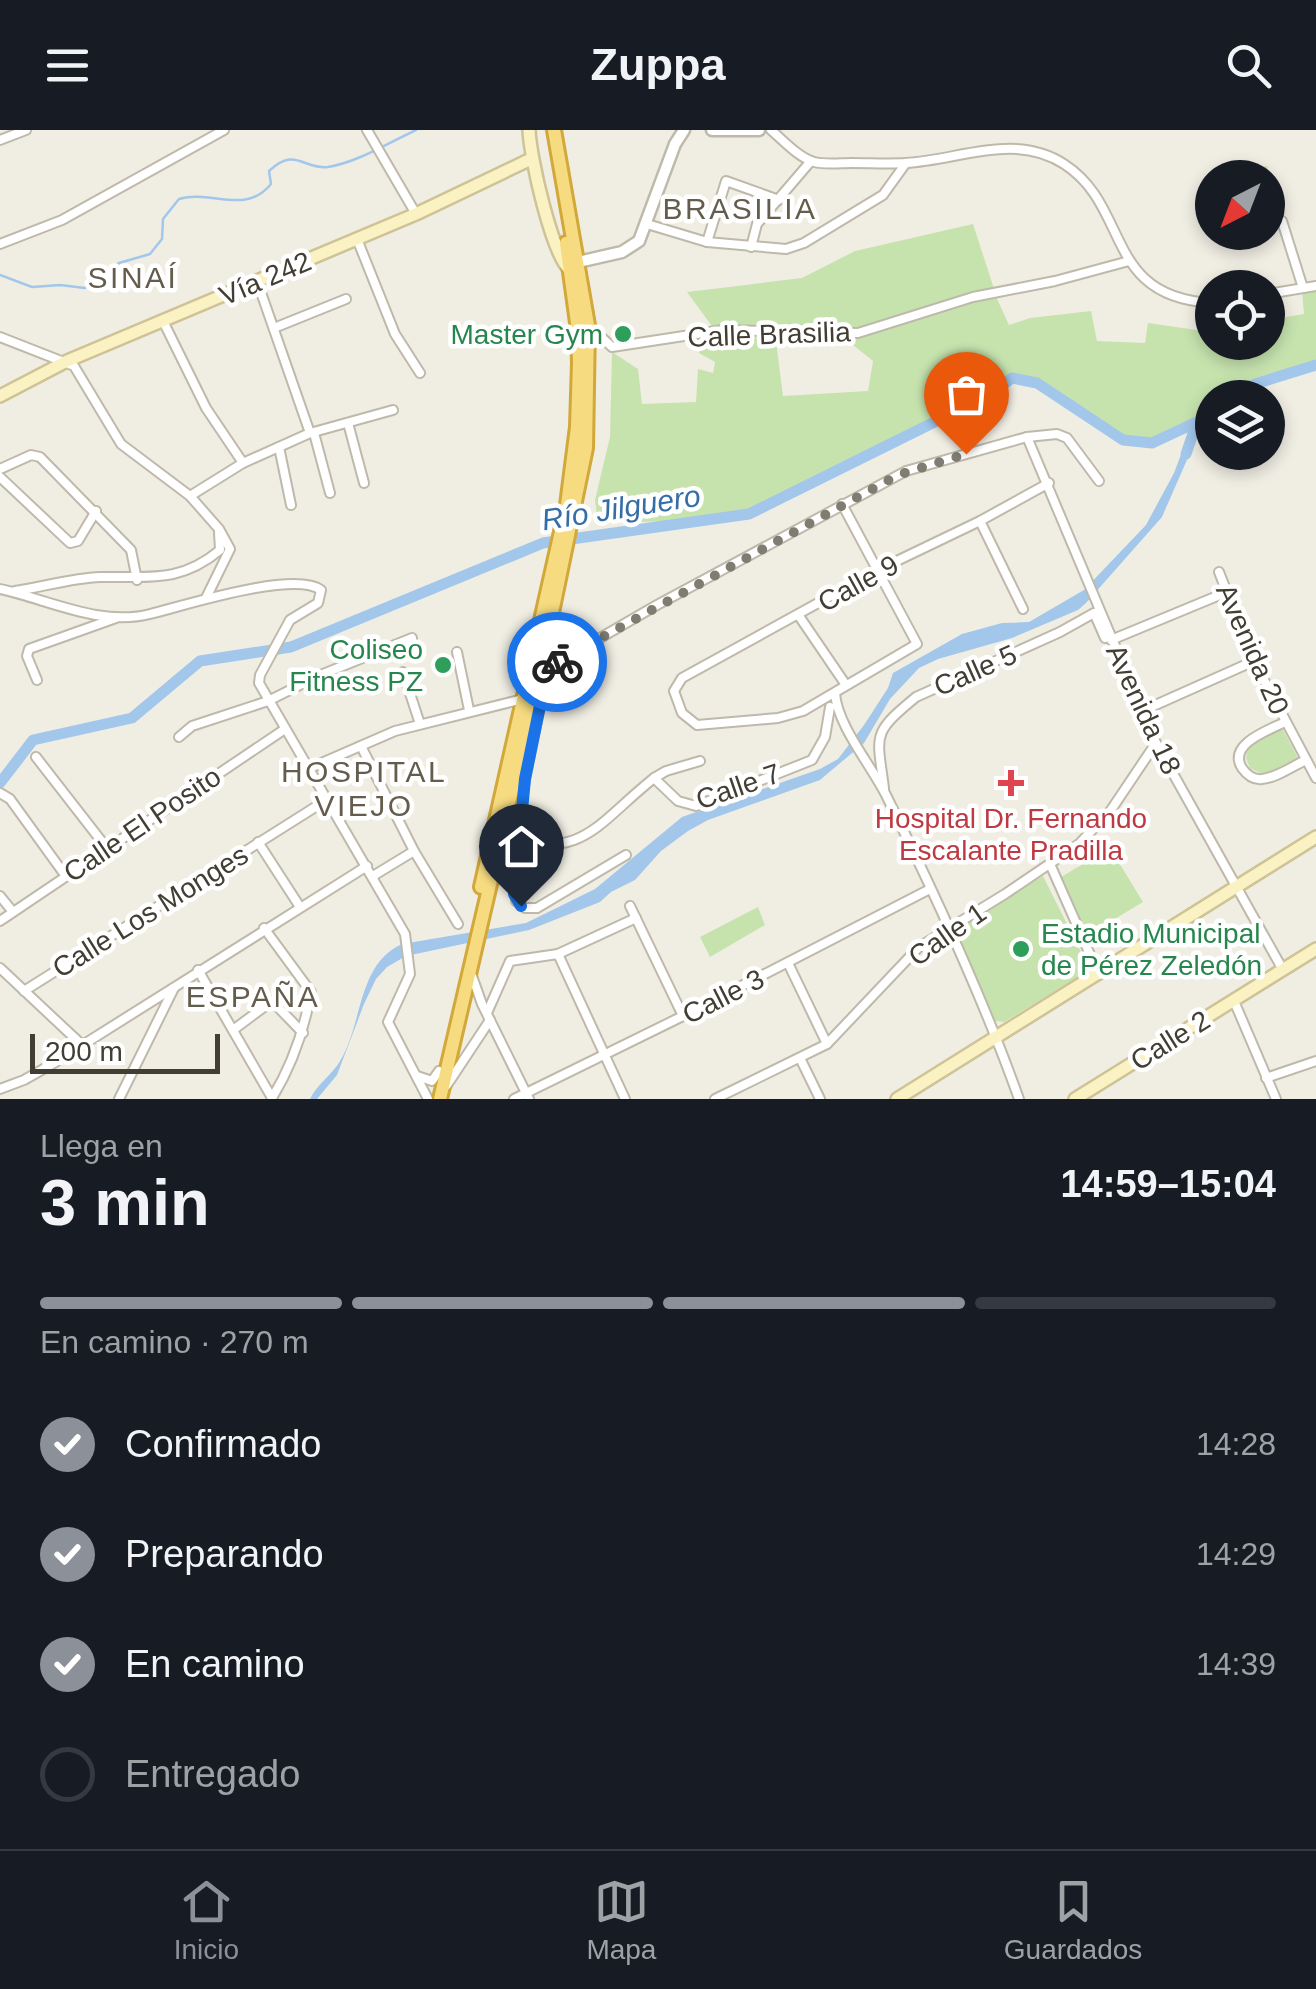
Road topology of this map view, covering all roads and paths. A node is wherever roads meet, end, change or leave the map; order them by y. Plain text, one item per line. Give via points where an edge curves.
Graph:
1 (26, 130) edge
2 (224, 130) edge
3 (367, 130) edge
4 (529, 130) edge
5 (550, 130) edge
6 (684, 130) edge
7 (712, 130) edge
8 (758, 130) edge
9 (771, 130) edge
10 (0, 140) edge
11 (530, 158) junction
12 (811, 161) junction
13 (906, 163) junction
14 (779, 200) junction
15 (416, 214) junction
16 (647, 224) junction
17 (1285, 231) edge
18 (356, 239) junction
19 (706, 242) junction
20 (0, 244) edge
21 (751, 247) junction
22 (1129, 261) junction
23 (573, 274) junction
24 (257, 281) junction
25 (1316, 286) edge
26 (1302, 288) junction
27 (1285, 291) edge
28 (346, 298) dead end
29 (1195, 302) edge
30 (164, 321) junction
31 (588, 325) junction
32 (274, 328) junction
33 (0, 336) edge
34 (590, 346) junction
35 (67, 361) junction
36 (420, 374) dead end
37 (0, 396) edge
38 (392, 410) dead end
39 (348, 424) junction
40 (312, 433) junction
41 (1026, 437) junction
42 (279, 447) junction
43 (243, 463) junction
44 (0, 473) edge
45 (1098, 481) dead end
46 (364, 483) dead end
47 (1048, 483) junction
48 (330, 493) dead end
49 (190, 496) junction
50 (573, 501) junction
51 (291, 504) dead end
52 (842, 504) junction
53 (96, 511) junction
54 (980, 522) junction
55 (218, 528) junction
56 (878, 570) junction
57 (1219, 572) dead end
58 (137, 580) junction
59 (0, 589) edge
60 (12, 592) junction
61 (1227, 592) junction
62 (206, 598) junction
63 (1023, 608) dead end
64 (798, 616) junction
65 (118, 617) junction
66 (412, 638) dead end
67 (1113, 645) junction
68 (457, 652) dead end
69 (541, 660) junction
70 (1254, 662) junction
71 (402, 672) dead end
72 (37, 680) dead end
73 (846, 685) junction
74 (832, 695) junction
75 (528, 700) junction
76 (268, 701) junction
77 (830, 707) junction
78 (470, 710) junction
79 (1142, 710) junction
80 (1284, 722) junction
81 (420, 724) junction
82 (285, 729) junction
83 (845, 731) junction
84 (179, 736) dead end
85 (825, 738) junction
86 (1156, 743) junction
87 (360, 746) junction
88 (36, 757) dead end
89 (1306, 760) junction
90 (700, 762) dead end
91 (310, 768) junction
92 (654, 778) junction
93 (1316, 778) edge
94 (884, 792) junction
95 (1, 793) edge
96 (328, 799) junction
97 (1316, 837) edge
98 (495, 841) junction
99 (258, 842) junction
100 (516, 845) junction
101 (106, 847) junction
102 (414, 852) junction
103 (626, 855) dead end
104 (1050, 864) junction
105 (367, 866) junction
106 (65, 875) junction
107 (373, 876) junction
108 (1236, 887) junction
109 (930, 889) junction
110 (0, 896) edge
111 (630, 906) dead end
112 (300, 907) junction
113 (13, 912) junction
114 (636, 918) junction
115 (0, 921) edge
116 (458, 924) dead end
117 (264, 928) junction
118 (949, 928) junction
119 (1316, 949) edge
120 (472, 954) junction
121 (558, 954) junction
122 (788, 963) junction
123 (0, 968) edge
124 (198, 970) junction
125 (1283, 970) junction
126 (1099, 975) junction
127 (174, 988) junction
128 (24, 991) junction
129 (460, 994) junction
130 (1234, 1000) junction
131 (482, 1004) junction
132 (684, 1016) junction
133 (488, 1017) junction
134 (234, 1030) junction
135 (456, 1030) junction
136 (304, 1034) junction
137 (997, 1037) junction
138 (474, 1043) junction
139 (80, 1044) junction
140 (827, 1044) junction
141 (604, 1055) junction
142 (800, 1058) junction
143 (1316, 1060) edge
144 (439, 1072) junction
145 (414, 1073) junction
146 (1266, 1078) junction
147 (0, 1089) edge
148 (527, 1096) edge
149 (272, 1098) edge
150 (435, 1098) edge
151 (720, 1098) edge
152 (120, 1099) edge
153 (514, 1099) edge
154 (625, 1099) edge
155 (820, 1099) edge
156 (897, 1099) edge
157 (1019, 1099) edge
158 (1076, 1099) edge
159 (1276, 1099) edge

1 - 10 street
2 - 20 street via 62,220
3 - 15 street
4 - 11 main road
5 - 23 highway
5 - 23 highway
6 - 16 street
7 - 8 street
9 - 12 street
11 - 15 main road, Vía 242
11 - 23 main road via 560,257
12 - 13 street
12 - 14 street
13 - 21 street via 883,195 804,243
13 - 22 street via 1004,148 1031,149 1064,163 1102,205
14 - 19 street via 726,180
14 - 21 street via 758,224
15 - 18 main road, Vía 242
16 - 19 street
16 - 23 street via 632,248
17 - 26 street
18 - 24 main road, Vía 242
18 - 36 street via 395,334
19 - 21 street
22 - 29 street via 1163,292
22 - 31 street, Calle Brasilia via 973,297 858,333 722,330 612,347
23 - 31 highway
23 - 34 highway
23 - 50 highway
24 - 30 main road, Vía 242
24 - 32 street
25 - 26 street
26 - 27 street
28 - 32 street
30 - 35 main road, Vía 242
30 - 43 street via 206,408
31 - 34 highway
32 - 40 street
33 - 35 street
34 - 50 highway via 586,448
35 - 37 main road, Vía 242
35 - 49 street via 122,444
38 - 39 street
39 - 40 street
39 - 46 street
40 - 42 street
40 - 48 street
41 - 45 street via 1067,438
41 - 47 street, Avenida 18
41 - 52 street via 906,471
42 - 43 street
42 - 51 street
43 - 49 street
44 - 53 street via 35,454
44 - 53 street via 70,543
47 - 54 street, Calle 9
47 - 67 street, Avenida 18
49 - 55 street
50 - 69 highway
52 - 56 street
52 - 69 street via 562,660
53 - 58 street via 131,550
54 - 56 street, Calle 9
54 - 63 street
55 - 58 street via 222,544 214,555 177,575
55 - 62 street via 230,549
56 - 64 street, Calle 9
56 - 73 street via 917,644
57 - 61 street, Avenida 20
58 - 60 street via 100,577
59 - 60 street
60 - 65 street
61 - 67 street
61 - 70 street, Avenida 20
62 - 65 street
62 - 76 street via 300,583 322,594 278,636 259,683
64 - 73 street
64 - 74 street, Calle 9 via 682,678 674,691 678,706 690,721 708,726 794,714
65 - 72 street via 30,649
66 - 76 street
67 - 79 street, Avenida 18
67 - 94 street, Calle 5 via 1094,613 916,697 879,736
68 - 78 street
69 - 75 highway
69 - 100 street
70 - 79 street
70 - 80 street, Avenida 20
71 - 81 street
73 - 74 street
74 - 77 street
74 - 83 street
75 - 78 street
75 - 98 highway
76 - 82 street
76 - 84 street
77 - 83 street
77 - 85 street
78 - 81 street
79 - 86 street, Avenida 18
80 - 89 street, Avenida 20
80 - 89 street via 1242,749 1244,771 1261,779
81 - 87 street
82 - 91 street
82 - 101 street, Calle El Posito
83 - 85 street, Calle 7 via 832,730
83 - 94 street
85 - 92 street, Calle 7 via 812,760 696,806 678,801
86 - 104 street, Calle 1 via 1105,818
86 - 108 street, Avenida 18
87 - 91 street
87 - 102 street
88 - 101 street
89 - 93 street, Avenida 20
90 - 92 street
91 - 96 street
92 - 100 street, Calle 7 via 579,841
94 - 109 street
95 - 106 street
96 - 99 street, Calle Los Monges
96 - 105 street
97 - 108 main road
98 - 100 street, Calle 7
98 - 120 highway
99 - 112 street
99 - 128 street, Calle Los Monges
100 - 103 street via 514,894 530,910
101 - 106 street, Calle El Posito
102 - 107 street
102 - 116 street
104 - 118 street, Calle 1
104 - 126 street
105 - 107 street
105 - 112 street
106 - 113 street, Calle El Posito
107 - 145 street via 405,934 409,979 388,1018
108 - 125 street, Avenida 18
108 - 126 main road
109 - 118 street
109 - 122 street, Calle 3
110 - 113 street
111 - 114 street
112 - 117 street
113 - 115 street, Calle El Posito
114 - 121 street
114 - 132 street
117 - 124 street
117 - 136 street via 311,992
118 - 137 street
118 - 140 street, Calle 1 via 919,947
119 - 125 main road, Calle 2
120 - 129 highway
120 - 131 street
121 - 133 street via 510,960
121 - 141 street
122 - 132 street, Calle 3
122 - 140 street
123 - 128 street
124 - 127 street
124 - 134 street
125 - 130 main road, Calle 2
126 - 137 main road
127 - 139 street
127 - 152 street
128 - 139 street
129 - 131 street
129 - 135 highway
129 - 144 highway
130 - 146 street
130 - 158 main road, Calle 2
131 - 133 street
132 - 141 street, Calle 3
133 - 138 street
133 - 148 street
134 - 136 street via 272,1001
134 - 149 street
135 - 138 street via 464,1042
135 - 150 highway
136 - 149 street
137 - 156 main road
137 - 157 street
138 - 150 street
139 - 147 street
140 - 142 street, Calle 1
141 - 148 street, Calle 3
141 - 154 street
142 - 151 street, Calle 1
142 - 155 street
143 - 146 street
144 - 145 street via 428,1082
144 - 150 highway
145 - 150 street
146 - 159 street
148 - 153 street, Calle 3

